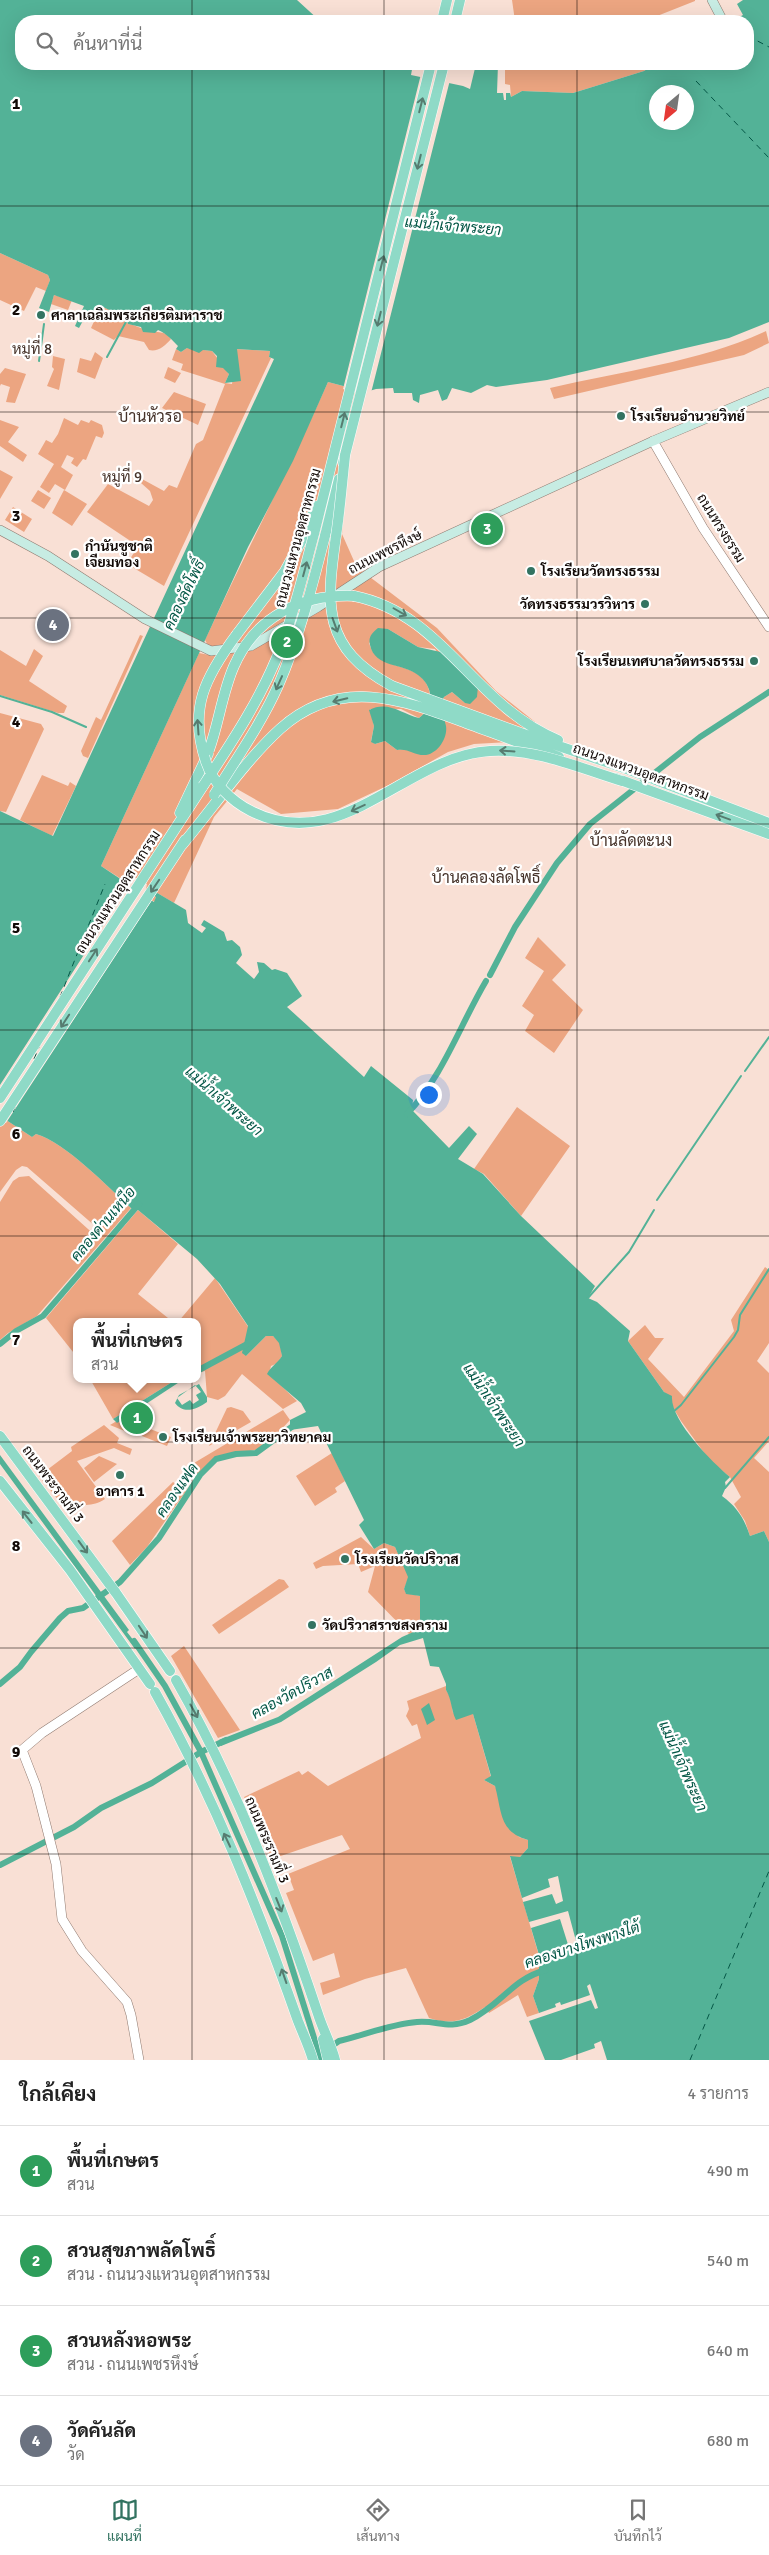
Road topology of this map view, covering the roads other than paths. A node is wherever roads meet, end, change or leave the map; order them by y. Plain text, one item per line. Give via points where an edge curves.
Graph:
1 (447, 0) edge
2 (460, 0) edge
3 (710, 1) edge
4 (443, 15) edge
5 (456, 15) edge
6 (719, 15) edge
7 (430, 70) edge
8 (442, 70) edge
9 (765, 394) edge
10 (653, 441) junction
11 (345, 456) junction
12 (331, 468) junction
13 (0, 530) edge
14 (769, 627) edge
15 (627, 769) junction
16 (622, 781) junction
17 (769, 823) edge
18 (769, 834) edge
19 (169, 839) junction
20 (182, 845) junction
21 (0, 1098) edge
22 (0, 1121) edge
23 (0, 1436) edge
24 (0, 1481) edge
25 (139, 1669) junction
26 (170, 1671) dead end
27 (176, 1680) dead end
28 (330, 2052) edge
29 (139, 2060) edge
30 (310, 2060) edge

1 - 4 main road
2 - 5 main road
3 - 6 main road
12 -> 7 main road, ถนนวงแหวนอุตสาหกรรม
8 -> 11 main road, ถนนวงแหวนอุตสาหกรรม
9 - 10 main road, ถนนเพชรหึงษ์
10 - 13 main road, ถนนเพชรหึงษ์ via 379,567 251,646 211,651 145,619 44,554
10 - 14 street, ถนนทรงธรรม via 703,528
11 -> 15 main road, ถนนวงแหวนอุตสาหกรรม, bridge via 329,597 336,630 353,657 376,677 406,692
11 -> 20 main road, ถนนวงแหวนอุตสาหกรรม, bridge via 292,652 264,714
16 -> 12 main road, bridge via 525,753 490,751 453,758 361,807 324,820 282,822 261,816 229,796 215,780 201,745 198,729 200,699 222,654 273,589 295,554
19 -> 12 main road, ถนนวงแหวนอุตสาหกรรม, bridge via 238,732 281,647
15 - 17 main road, ถนนวงแหวนอุตสาหกรรม
19 -> 15 main road, bridge via 209,750 226,688 243,650 271,619 302,602 319,597 354,596 401,612 429,634 486,692 520,721 554,739
18 -> 16 main road, ถนนวงแหวนอุตสาหกรรม
16 -> 20 main road, ถนนวงแหวนอุตสาหกรรม, bridge via 406,702 352,697 316,706 282,727
21 -> 19 main road, ถนนวงแหวนอุตสาหกรรม
20 -> 22 main road, ถนนวงแหวนอุตสาหกรรม
23 -> 26 main road, ถนนพระรามที่ 3
25 -> 24 main road via 70,1570
25 - 29 street via 23,1746 22,1750 36,1786 51,1843 62,1919 82,1951 127,2002
30 -> 25 main road via 282,1972 195,1764
27 -> 28 main road, ถนนพระรามที่ 3 via 212,1747 291,1935

